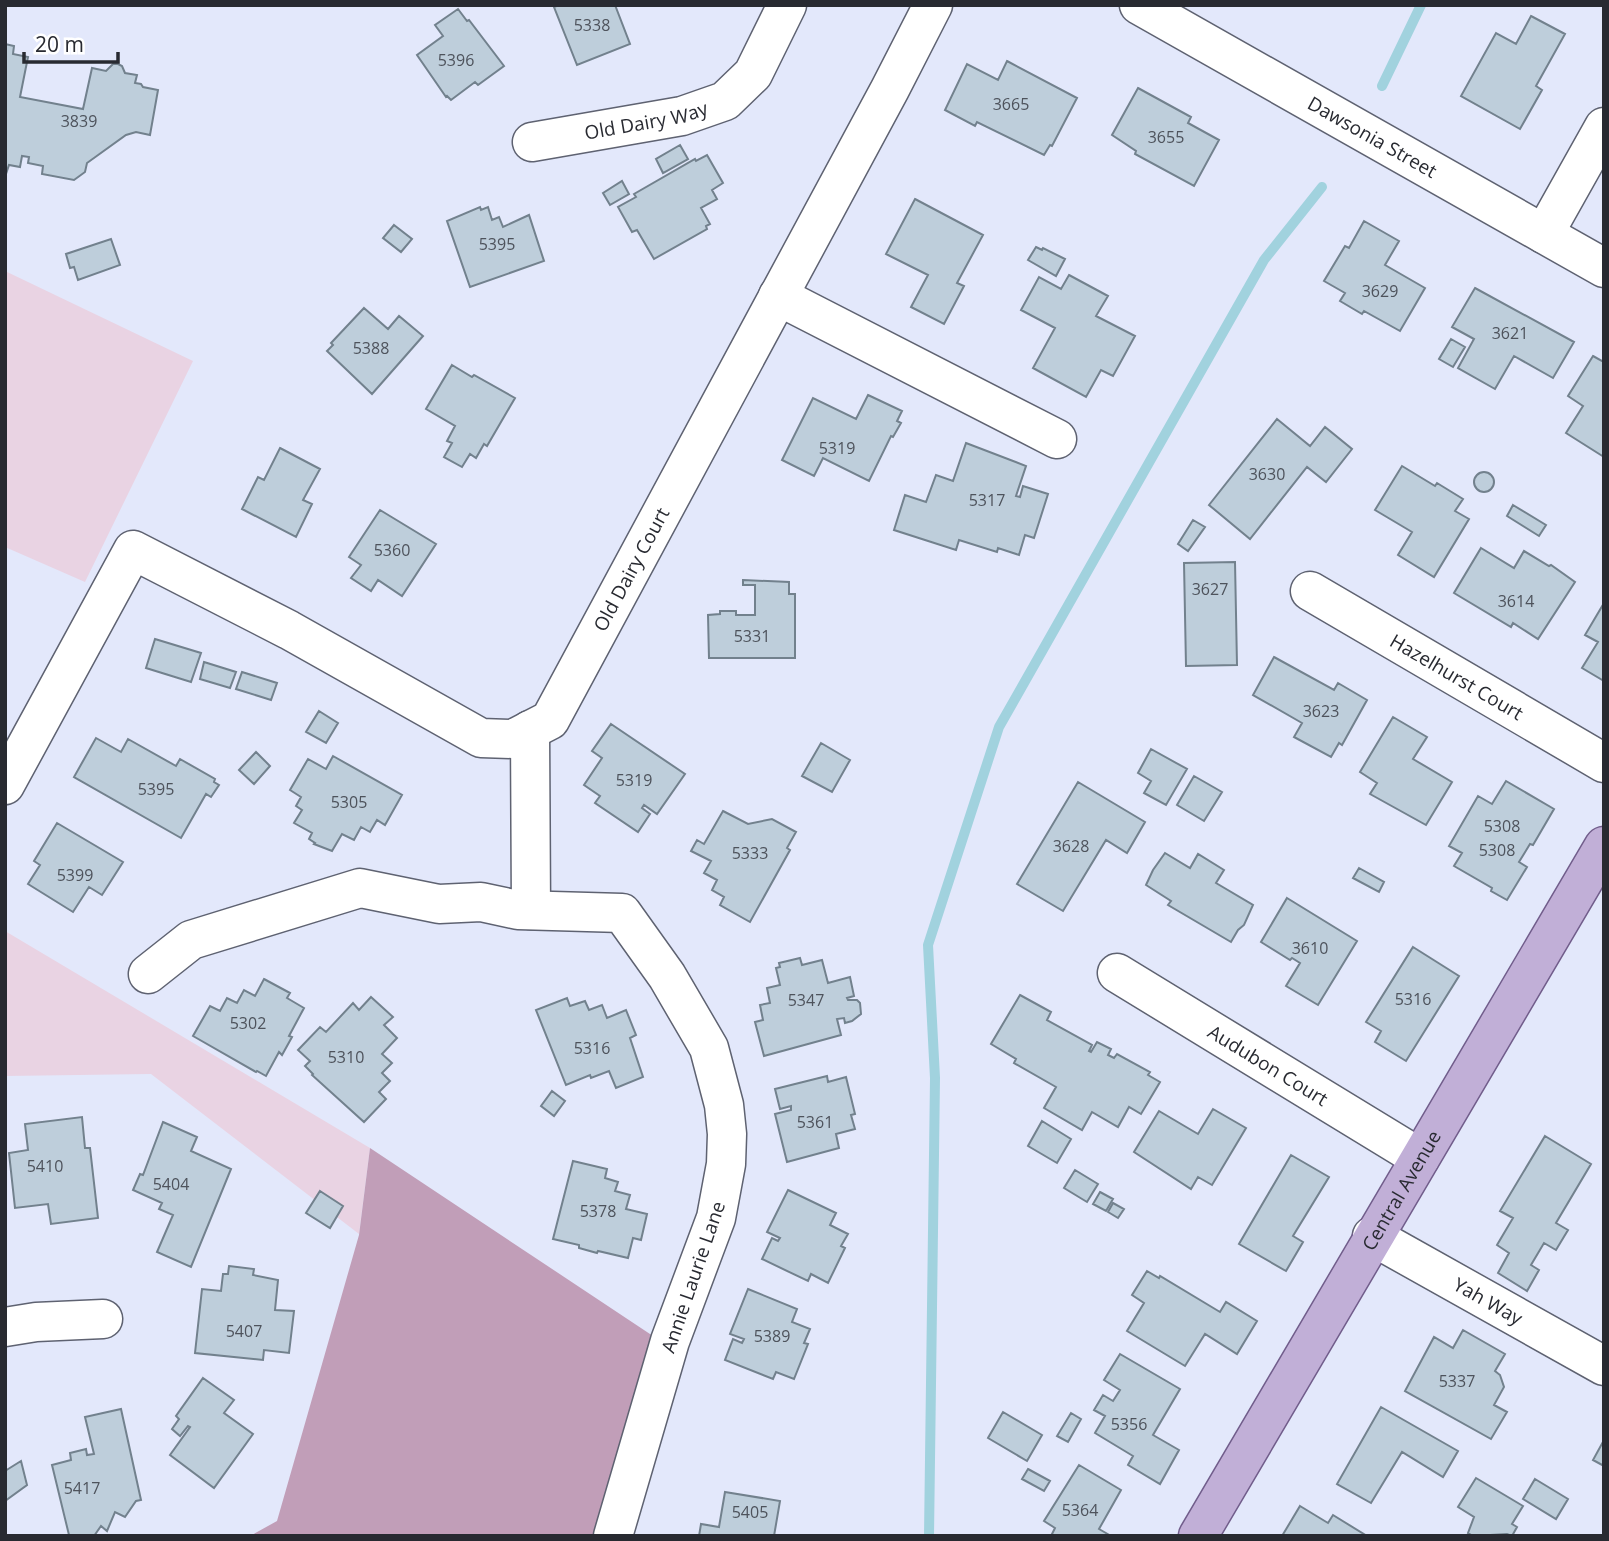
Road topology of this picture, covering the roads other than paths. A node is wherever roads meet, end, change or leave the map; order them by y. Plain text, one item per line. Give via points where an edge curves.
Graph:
1 (787, 5) edge
2 (933, 5) edge
3 (1139, 5) edge
4 (1604, 127) edge
5 (532, 142) dead end
6 (1544, 234) junction
7 (1604, 268) edge
8 (778, 296) junction
9 (1057, 439) dead end
10 (1310, 591) dead end
11 (530, 730) junction
12 (1604, 763) edge
13 (5, 785) edge
14 (1598, 868) edge
15 (531, 910) junction
16 (148, 974) dead end
17 (1117, 974) dead end
18 (1420, 1158) junction
19 (1372, 1236) junction
20 (103, 1319) dead end
21 (5, 1327) edge
22 (1604, 1366) edge
23 (613, 1536) edge
24 (1198, 1536) edge

1 - 5 street, Old Dairy Way via 753,75 725,101 682,116
2 - 8 street, Old Dairy Court
3 - 6 street, Dawsonia Street
4 - 6 street
6 - 7 street, Dawsonia Street
8 - 9 street
8 - 11 street, Old Dairy Court via 550,720
10 - 12 street, Hazelhurst Court
11 - 13 street, Old Dairy Court via 513,739 481,738 133,550
11 - 15 street
14 - 18 main road, Central Avenue
15 - 16 street via 481,902 439,904 359,888 191,940
15 - 23 street, Annie Laurie Lane via 622,913 667,976 709,1048 727,1134 716,1218 670,1341
17 - 18 street, Audubon Court
18 - 19 main road, Central Avenue
19 - 22 street, Yah Way
19 - 24 main road, Central Avenue
20 - 21 street

